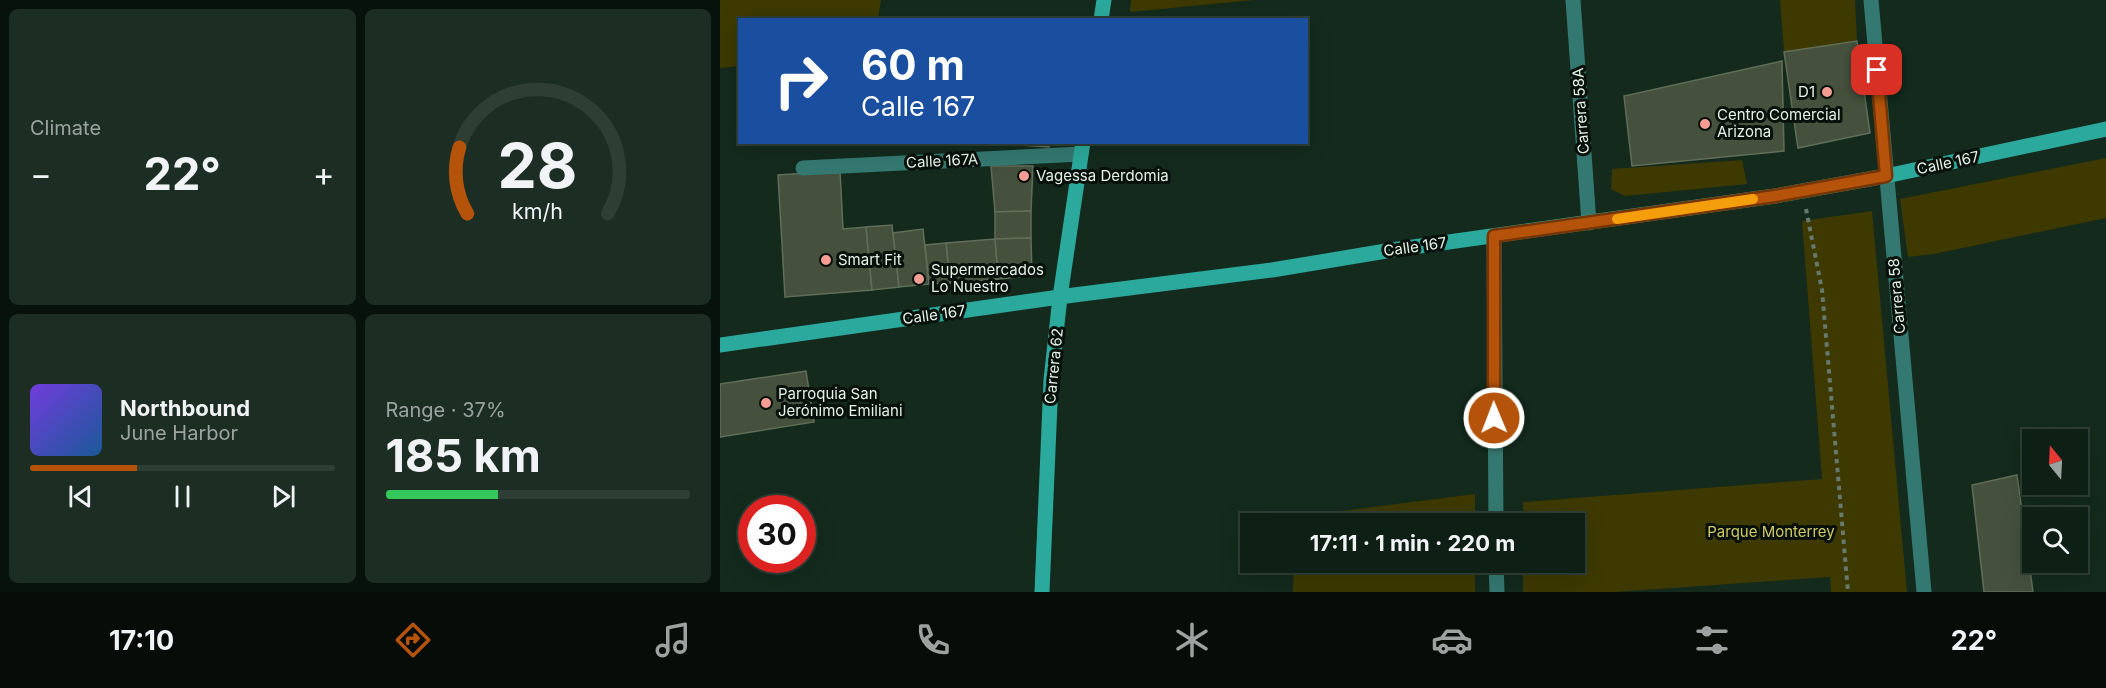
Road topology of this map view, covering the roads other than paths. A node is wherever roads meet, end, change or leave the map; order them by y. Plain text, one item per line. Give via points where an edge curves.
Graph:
1 (1104, 0) edge
2 (1573, 0) edge
3 (1871, 0) edge
4 (1101, 18) edge
5 (2106, 129) edge
6 (1082, 148) edge
7 (803, 168) dead end
8 (1886, 176) junction
9 (1589, 223) junction
10 (1494, 236) junction
11 (1060, 297) junction
12 (720, 345) edge
13 (1496, 513) edge
14 (1496, 573) edge
15 (1042, 592) edge
16 (1497, 592) edge
17 (1924, 592) edge

1 - 4 street
2 - 9 street, Carrera 58A
3 - 8 street, Carrera 58
5 - 8 street, Calle 167
6 - 7 street, Calle 167A
6 - 11 street, Carrera 62
8 - 9 street, Calle 167
8 - 17 street, Carrera 58
9 - 10 street, Calle 167
10 - 11 street, Calle 167
10 - 13 street
11 - 12 street, Calle 167
11 - 15 street, Carrera 62 via 1051,380
14 - 16 street

